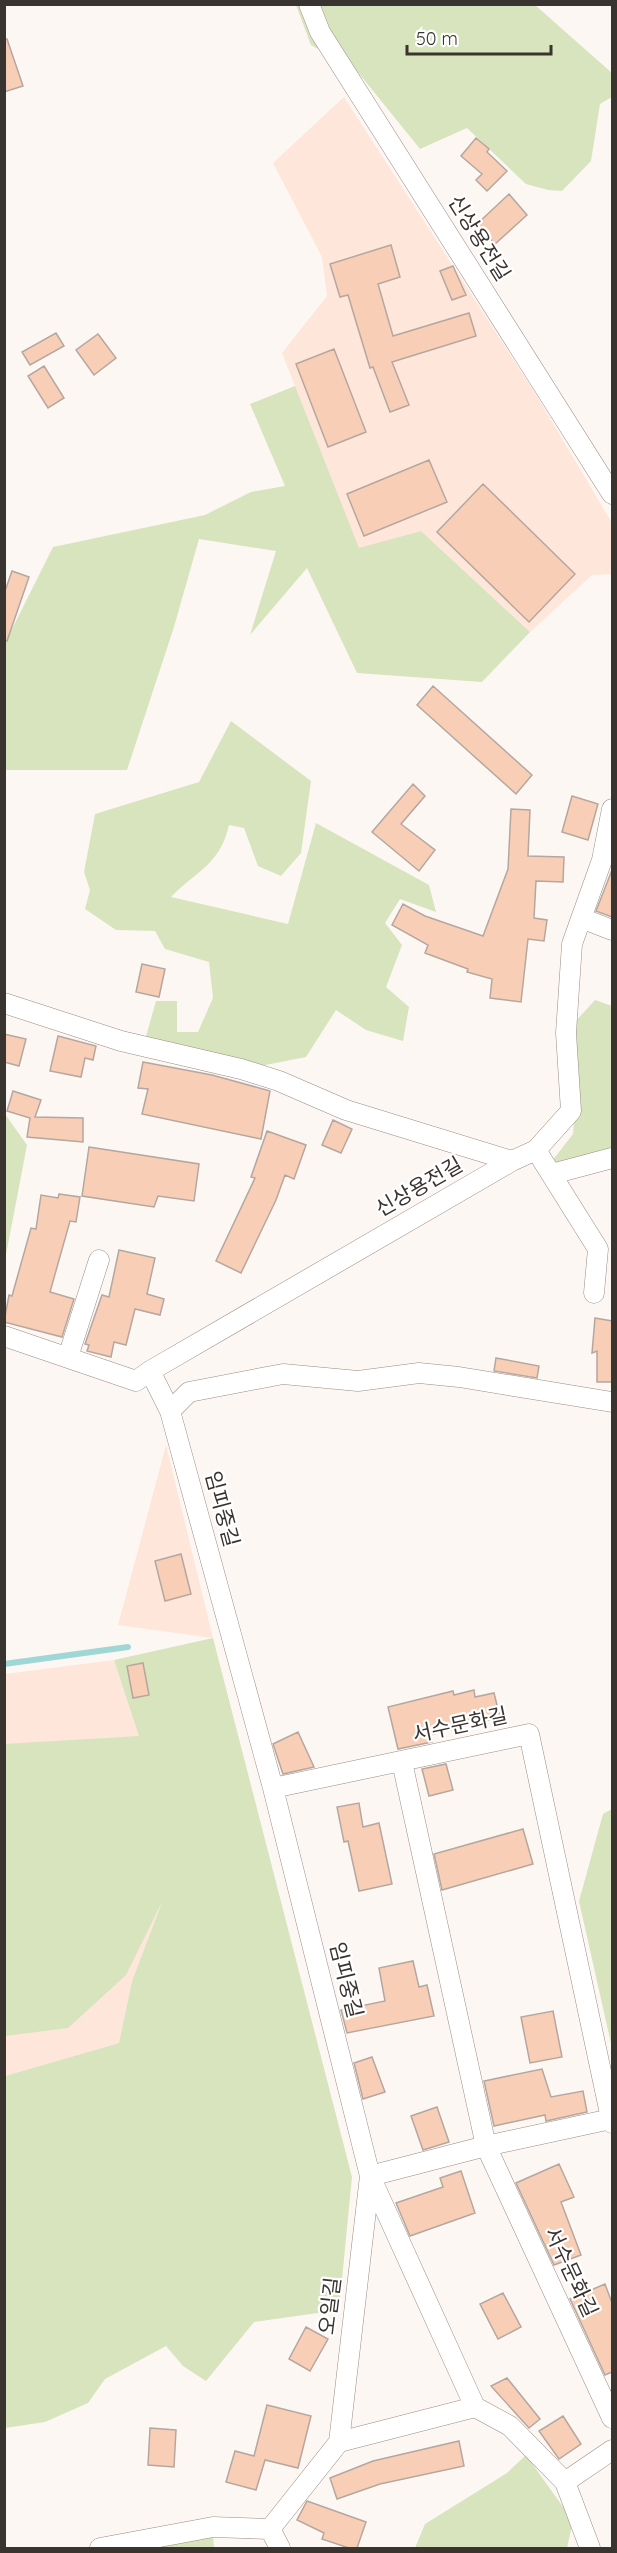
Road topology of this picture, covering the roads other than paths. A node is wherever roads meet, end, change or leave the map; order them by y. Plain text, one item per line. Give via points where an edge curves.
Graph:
1 (309, 4) edge
2 (612, 494) edge
3 (612, 809) edge
4 (607, 860) edge
5 (581, 918) junction
6 (612, 930) edge
7 (4, 1003) edge
8 (536, 1150) junction
9 (612, 1158) edge
10 (512, 1161) junction
11 (552, 1174) junction
12 (99, 1260) dead end
13 (594, 1293) dead end
14 (4, 1336) edge
15 (68, 1358) junction
16 (150, 1371) junction
17 (612, 1402) edge
18 (171, 1411) junction
19 (402, 1762) junction
20 (273, 1788) junction
21 (612, 2121) edge
22 (486, 2146) junction
23 (370, 2176) junction
24 (475, 2407) junction
25 (612, 2418) edge
26 (339, 2442) junction
27 (612, 2450) edge
28 (565, 2482) junction
29 (270, 2529) junction
30 (126, 2547) edge
31 (100, 2548) edge
32 (280, 2548) edge
33 (590, 2548) edge

1 - 2 street, 신상용전길 via 320,32
3 - 4 street, 신상용전길
4 - 5 street, 신상용전길
5 - 6 street
5 - 8 street, 신상용전길 via 572,944 566,1033 571,1111
7 - 10 street via 121,1041 241,1069 346,1110
8 - 10 street, 신상용전길
8 - 11 street
9 - 11 street
10 - 16 street, 신상용전길
11 - 13 street via 598,1249
12 - 15 street
14 - 15 street, 신상용전길
15 - 16 street, 신상용전길 via 136,1381
16 - 18 street, 임피중길
17 - 18 street via 419,1372 358,1381 284,1374 189,1392
18 - 20 street, 임피중길
19 - 20 street
19 - 21 street, 서수문화길 via 529,1734
19 - 22 street, 서수문화길
20 - 23 street, 임피중길
21 - 22 street, 서수문화길
22 - 23 street, 서수문화길
22 - 25 street, 서수문화길
23 - 24 street, 임피중길
23 - 26 street, 오일길
24 - 26 street
24 - 28 street via 510,2426
26 - 29 street
27 - 28 street
28 - 33 street
29 - 30 street via 213,2527
29 - 32 street
30 - 31 street

